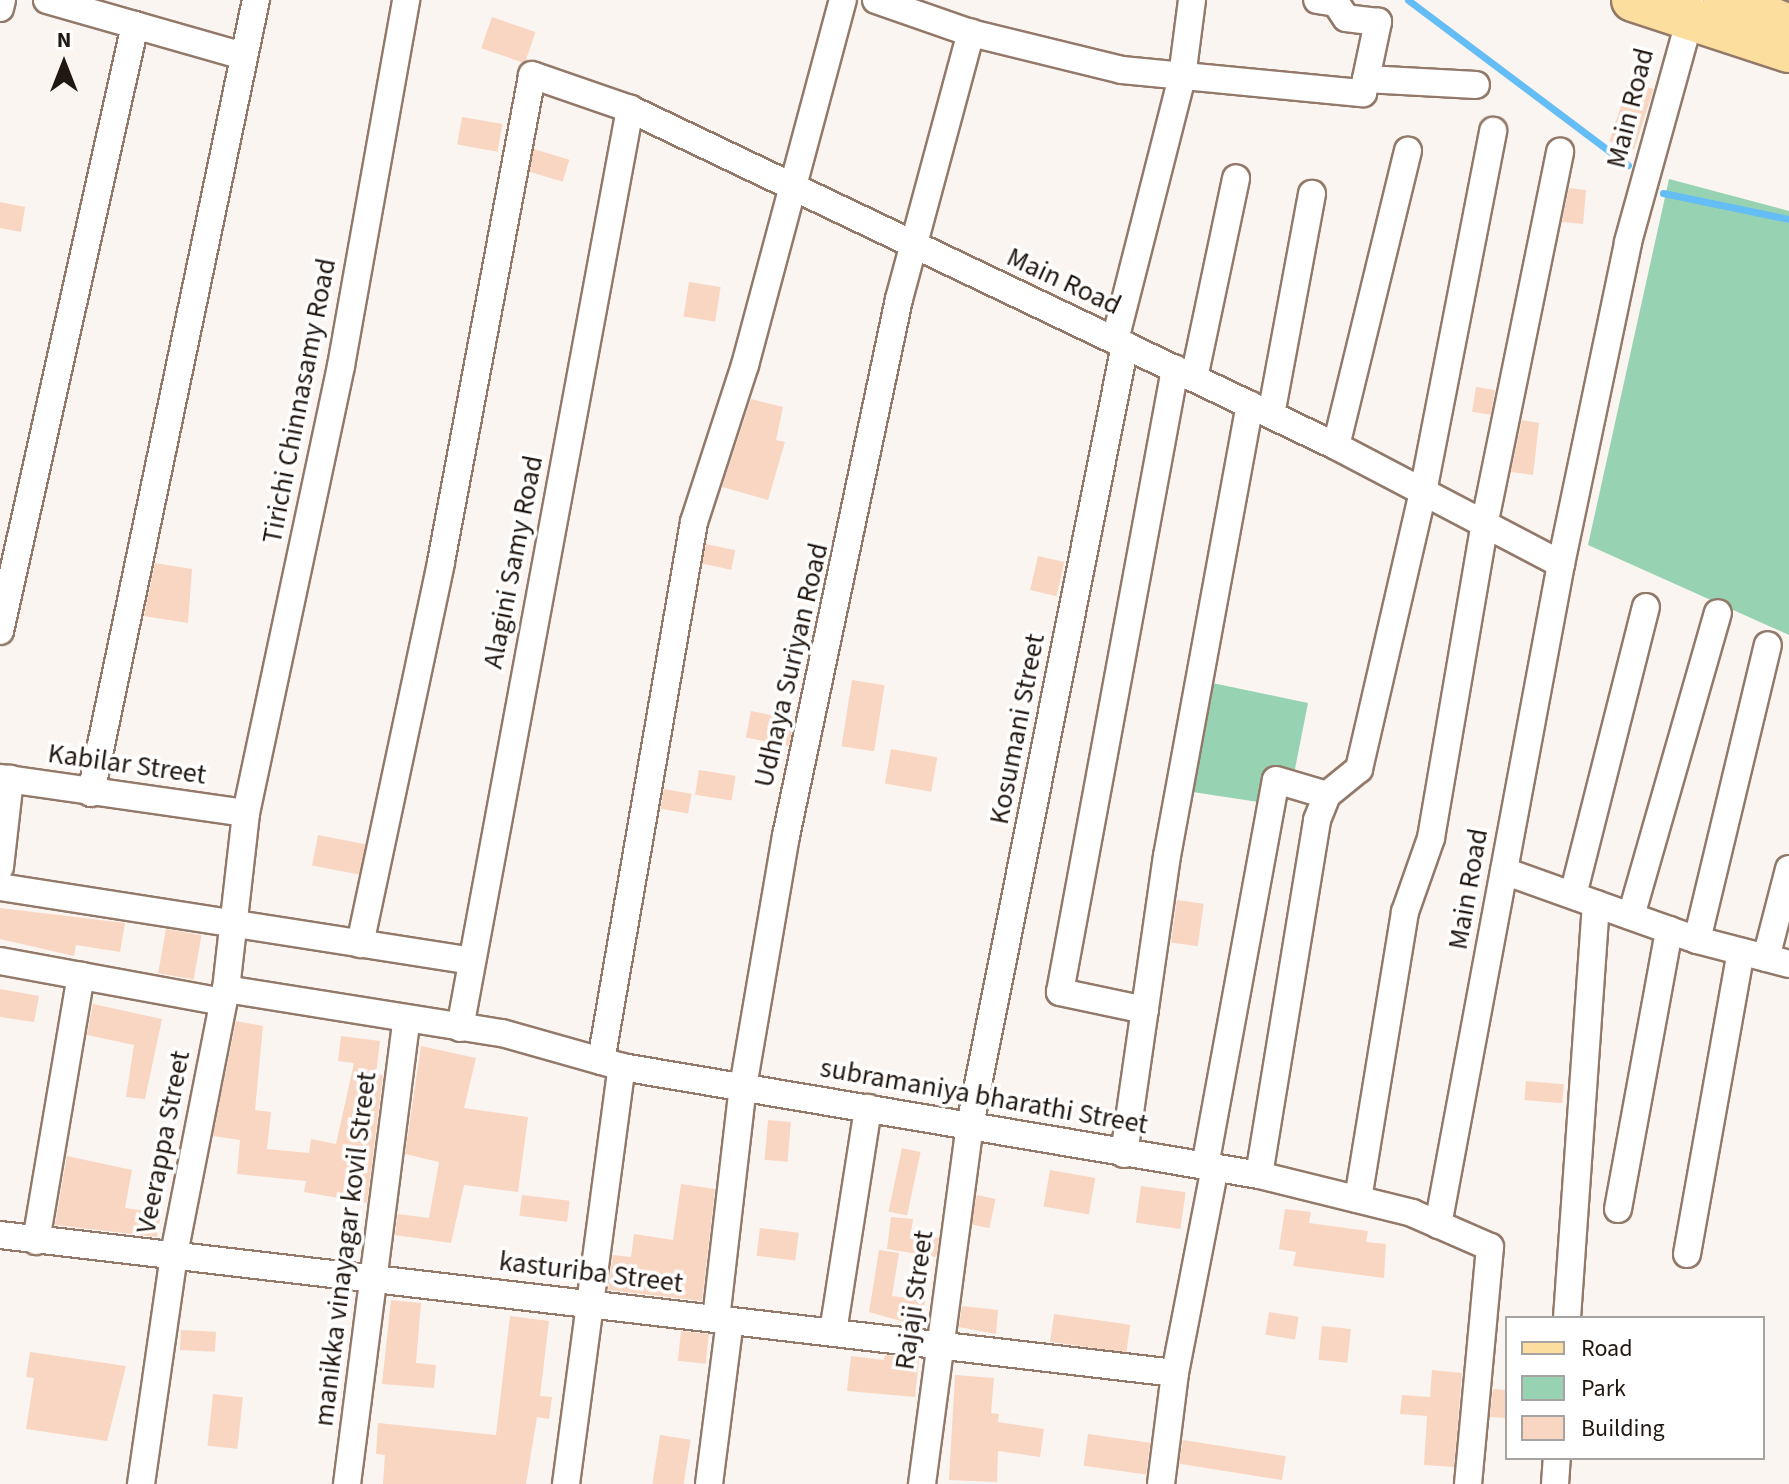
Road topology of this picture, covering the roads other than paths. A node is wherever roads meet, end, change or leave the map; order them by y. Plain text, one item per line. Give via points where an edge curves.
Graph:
1 (2, 0) edge
2 (47, 0) edge
3 (256, 0) edge
4 (406, 0) edge
5 (843, 0) edge
6 (876, 0) edge
7 (1192, 0) edge
8 (1317, 0) edge
9 (1633, 0) edge
10 (1725, 0) edge
11 (0, 8) edge
12 (1692, 11) edge
13 (135, 25) junction
14 (1789, 26) edge
15 (971, 33) junction
16 (1789, 51) edge
17 (244, 56) junction
18 (1182, 77) junction
19 (1366, 79) junction
20 (1476, 85) dead end
21 (630, 109) junction
22 (1493, 131) dead end
23 (1408, 151) dead end
24 (1560, 152) dead end
25 (1236, 178) dead end
26 (792, 187) junction
27 (1312, 194) dead end
28 (914, 245) junction
29 (1120, 343) junction
30 (1184, 373) junction
31 (1261, 410) junction
32 (1336, 446) junction
33 (1423, 492) junction
34 (1485, 521) junction
35 (1561, 564) junction
36 (1646, 607) dead end
37 (1718, 613) dead end
38 (0, 631) edge
39 (1768, 645) dead end
40 (5, 779) edge
41 (91, 793) junction
42 (1327, 795) junction
43 (246, 813) junction
44 (4, 822) edge
45 (0, 867) edge
46 (1789, 869) edge
47 (1504, 871) junction
48 (0, 887) edge
49 (1584, 900) junction
50 (1631, 916) junction
51 (236, 924) junction
52 (1669, 930) junction
53 (1697, 940) junction
54 (360, 944) junction
55 (1765, 958) edge
56 (0, 961) edge
57 (470, 961) junction
58 (81, 976) junction
59 (225, 995) junction
60 (1145, 1010) junction
61 (406, 1022) junction
62 (460, 1028) junction
63 (611, 1064) junction
64 (743, 1087) junction
65 (868, 1108) junction
66 (970, 1125) junction
67 (1124, 1154) junction
68 (1210, 1167) junction
69 (1259, 1175) junction
70 (1358, 1199) junction
71 (1618, 1209) dead end
72 (1438, 1225) junction
73 (0, 1235) edge
74 (36, 1241) junction
75 (174, 1254) junction
76 (1687, 1254) dead end
77 (373, 1278) junction
78 (589, 1304) junction
79 (1567, 1316) edge
80 (723, 1320) junction
81 (833, 1332) junction
82 (940, 1344) junction
83 (1175, 1373) junction
84 (1557, 1460) edge
85 (141, 1484) edge
86 (347, 1484) edge
87 (566, 1484) edge
88 (709, 1484) edge
89 (922, 1484) edge
90 (1161, 1484) edge
91 (1468, 1484) edge
92 (1555, 1484) edge

1 - 11 street
2 - 13 street
3 - 17 street
4 - 43 street, Tirichi Chinnasamy Road via 341,366
5 - 26 street
6 - 15 street
7 - 18 street, Kosumani Street
8 - 19 street via 1336,3 1346,18 1378,22
9 - 12 main road
10 - 14 main road
12 - 16 main road
12 - 35 street, Main Road via 1628,242
13 - 17 street
13 - 38 street
15 - 18 street via 1122,70
15 - 28 street, Udhaya Suriyan Road
17 - 41 street
18 - 19 street via 1363,93
18 - 29 street, Kosumani Street
19 - 20 street
21 - 26 street, Main Road
21 - 54 street, Main Road via 532,75 441,562
21 - 57 street, Alagini Samy Road
22 - 33 street
23 - 32 street
24 - 34 street
25 - 30 street
26 - 28 street, Main Road
26 - 63 street via 745,365 694,522
27 - 31 street
28 - 29 street, Main Road
28 - 64 street, Udhaya Suriyan Road via 786,836
29 - 30 street, Main Road
29 - 66 street, Kosumani Street
30 - 31 street, Main Road
30 - 60 street via 1060,992
31 - 32 street, Main Road
31 - 60 street
32 - 33 street, Main Road
33 - 34 street, Main Road
33 - 42 street via 1359,769
34 - 35 street, Main Road
34 - 70 street via 1431,838 1405,912
35 - 47 street, Main Road
36 - 49 street
37 - 50 street
39 - 53 street
40 - 41 street, Kabilar Street
40 - 44 street
41 - 43 street, Kabilar Street
42 - 68 street via 1276,780
42 - 69 street via 1317,820
43 - 51 street, Veerappa Street
44 - 45 street
46 - 55 street
47 - 49 street
47 - 72 street, Main Road
48 - 51 street
49 - 50 street
49 - 79 street
50 - 52 street
51 - 54 street
51 - 59 street, Veerappa Street
52 - 53 street
52 - 71 street
53 - 55 street
54 - 57 street
55 - 76 street
56 - 58 street, subramaniya bharathi Street
57 - 62 street, Alagini Samy Road
58 - 59 street, subramaniya bharathi Street
58 - 74 street
59 - 61 street, subramaniya bharathi Street
59 - 75 street, Veerappa Street
60 - 67 street
61 - 62 street, subramaniya bharathi Street
61 - 77 street, manikka vinayagar kovil Street
62 - 63 street, subramaniya bharathi Street via 502,1033
63 - 64 street, subramaniya bharathi Street
63 - 78 street
64 - 65 street, subramaniya bharathi Street
64 - 80 street, Udhaya Suriyan Road
65 - 66 street, subramaniya bharathi Street
65 - 81 street
66 - 67 street, subramaniya bharathi Street
66 - 82 street, Rajaji Street
67 - 68 street, subramaniya bharathi Street
68 - 69 street, subramaniya bharathi Street
68 - 83 street
69 - 70 street, subramaniya bharathi Street
70 - 72 street, subramaniya bharathi Street
72 - 91 street, subramaniya bharathi Street via 1490,1247
73 - 74 street, kasturiba Street
74 - 75 street, kasturiba Street
75 - 77 street, kasturiba Street
75 - 85 street, Veerappa Street
77 - 78 street, kasturiba Street
77 - 86 street, manikka vinayagar kovil Street
78 - 80 street, kasturiba Street
78 - 87 street
80 - 81 street, kasturiba Street
80 - 88 street, Udhaya Suriyan Road
81 - 82 street, kasturiba Street
82 - 83 street, kasturiba Street
82 - 89 street, Rajaji Street
83 - 90 street
84 - 92 street

